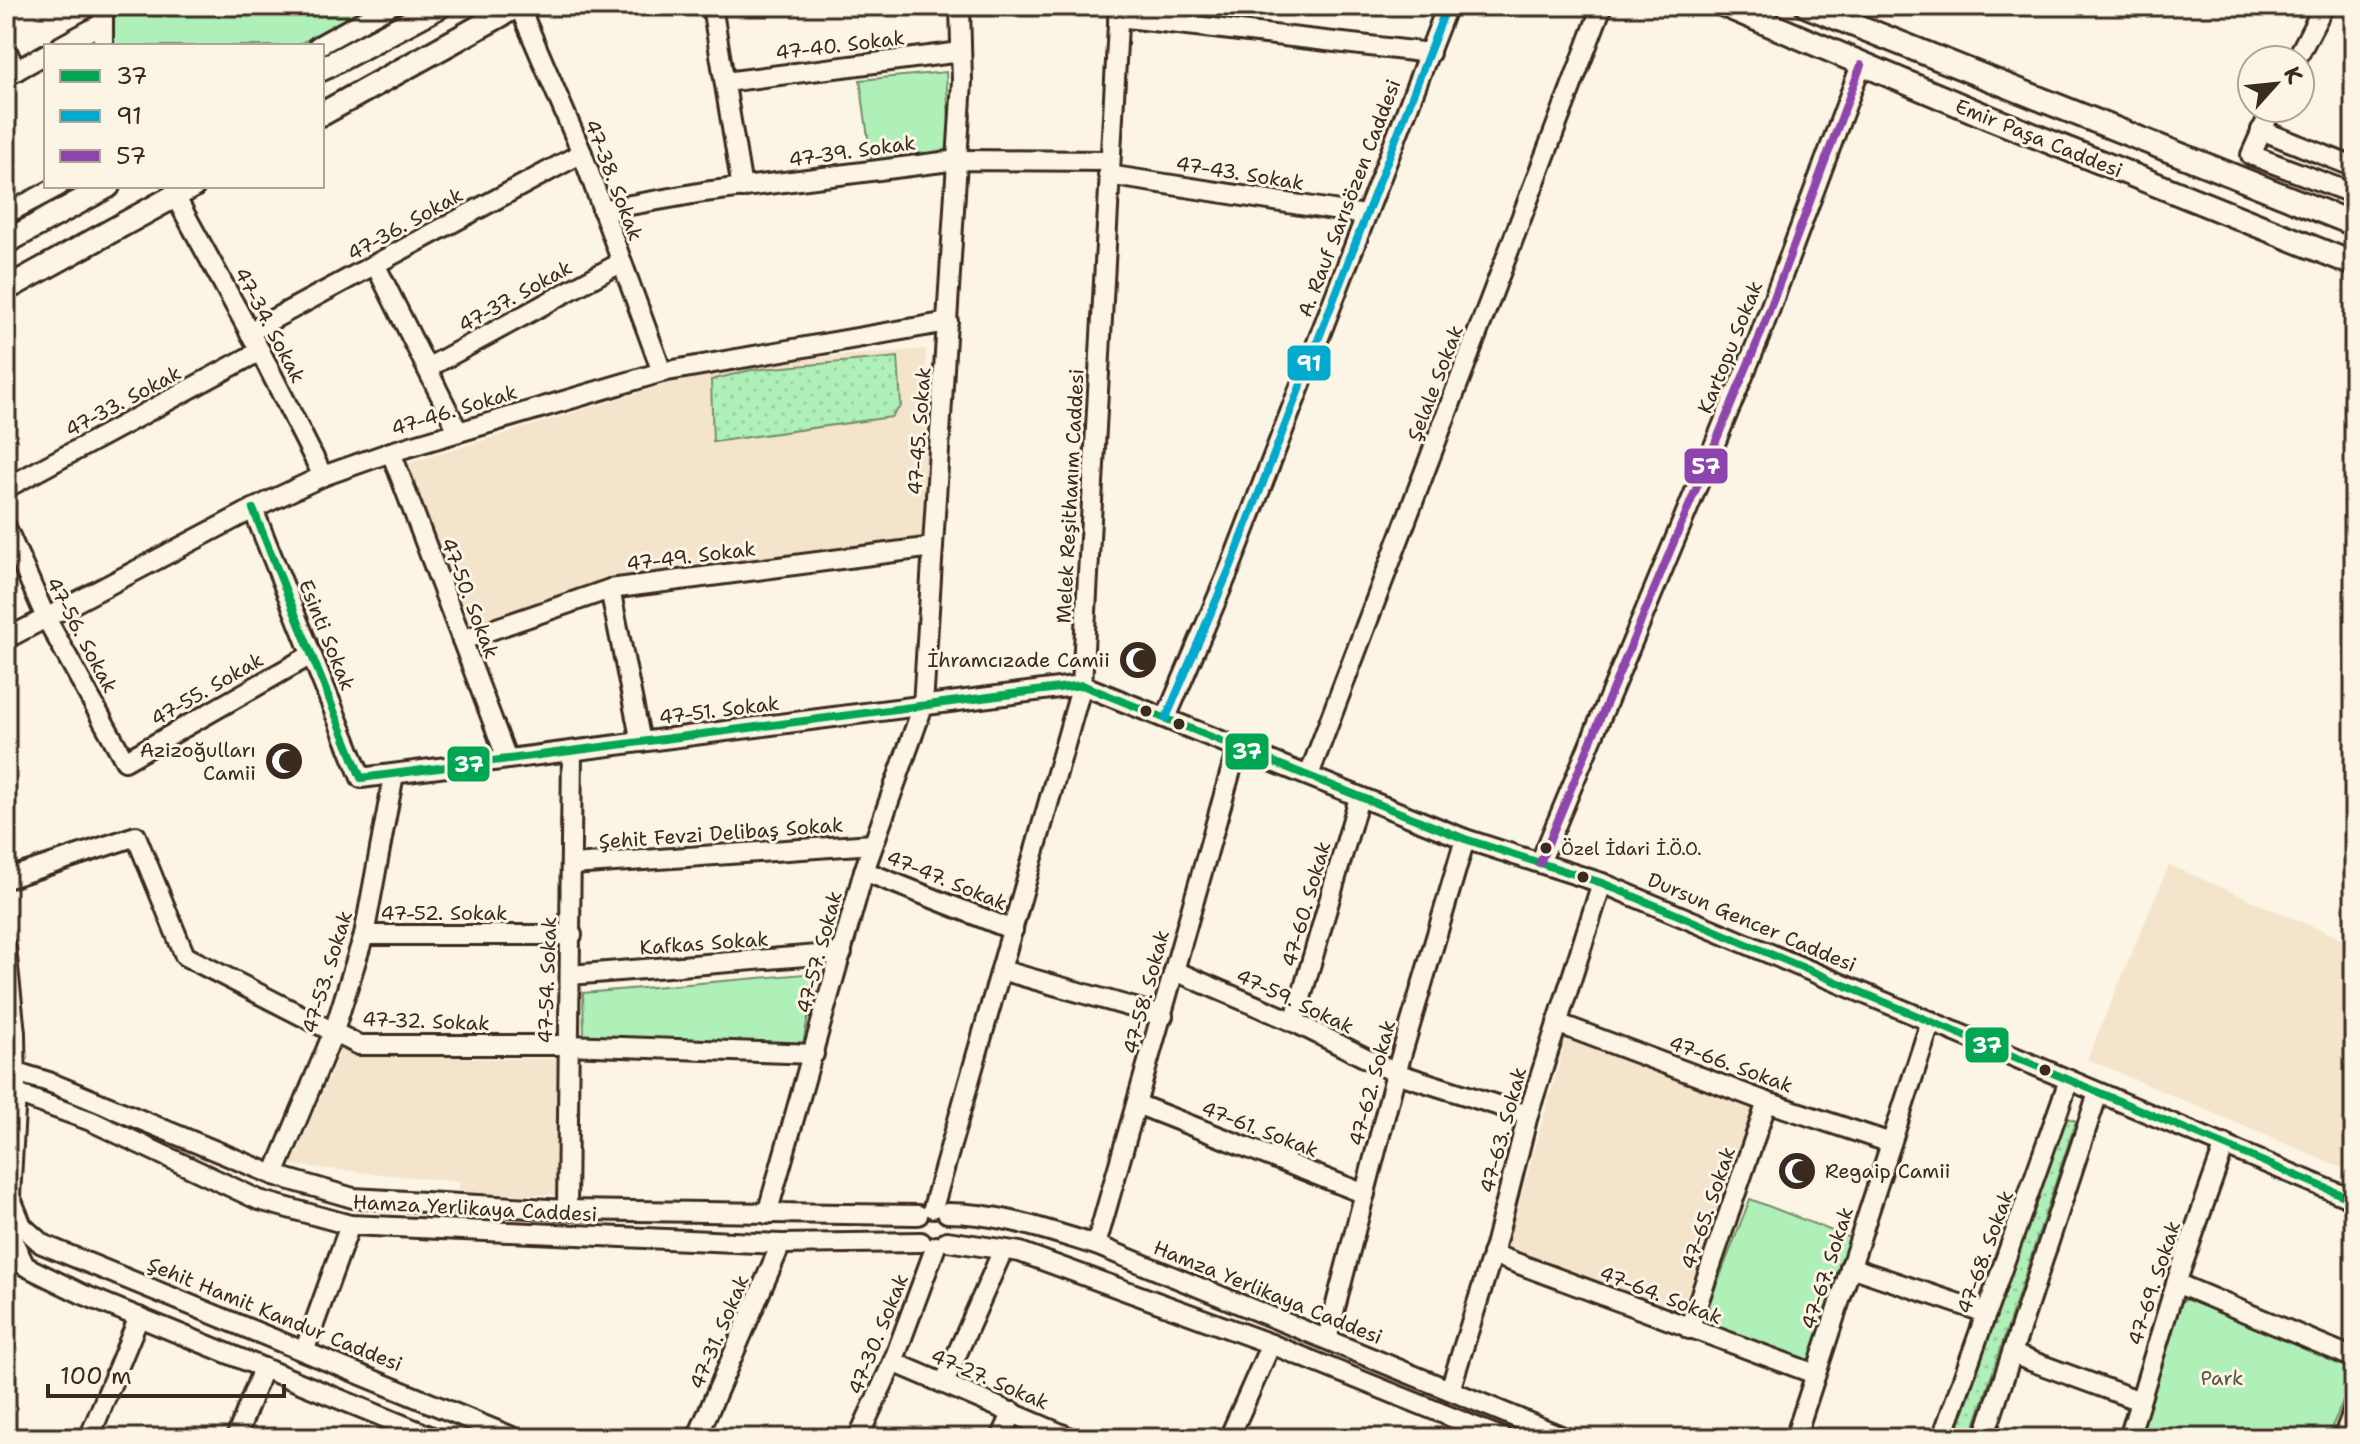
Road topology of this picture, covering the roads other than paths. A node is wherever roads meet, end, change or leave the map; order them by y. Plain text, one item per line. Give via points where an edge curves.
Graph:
1 (390, 6) edge
2 (440, 6) edge
3 (518, 6) edge
4 (712, 6) edge
5 (960, 6) edge
6 (1447, 6) edge
7 (1602, 6) edge
8 (1726, 6) edge
9 (1807, 6) edge
10 (2324, 6) edge
11 (1118, 11) edge
12 (103, 14) edge
13 (64, 44) edge
14 (103, 44) edge
15 (322, 44) edge
16 (2304, 44) edge
17 (6, 49) edge
18 (961, 52) junction
19 (1430, 53) junction
20 (44, 55) edge
21 (1861, 65) junction
22 (324, 68) edge
23 (11, 73) edge
24 (725, 82) junction
25 (324, 113) edge
26 (2264, 124) edge
27 (2261, 130) junction
28 (582, 153) junction
29 (958, 160) junction
30 (2354, 167) edge
31 (1108, 168) junction
32 (55, 188) edge
33 (104, 188) edge
34 (742, 188) junction
35 (184, 191) edge
36 (2354, 194) edge
37 (602, 210) junction
38 (6, 214) edge
39 (1365, 215) junction
40 (2354, 224) edge
41 (6, 242) edge
42 (622, 262) junction
43 (2354, 264) edge
44 (376, 266) junction
45 (6, 289) edge
46 (948, 322) junction
47 (249, 332) junction
48 (260, 351) junction
49 (429, 367) junction
50 (662, 372) junction
51 (458, 431) junction
52 (391, 452) junction
53 (323, 476) junction
54 (6, 488) edge
55 (253, 509) junction
56 (6, 527) edge
57 (933, 547) junction
58 (610, 589) junction
59 (46, 618) junction
60 (6, 639) edge
61 (462, 640) junction
62 (311, 655) junction
63 (1082, 685) junction
64 (923, 706) junction
65 (1166, 718) junction
66 (641, 742) junction
67 (1237, 749) junction
68 (572, 751) junction
69 (507, 759) junction
70 (125, 761) joint
71 (394, 774) junction
72 (1309, 775) junction
73 (361, 778) joint
74 (1359, 798) junction
75 (1465, 839) junction
76 (873, 844) junction
77 (1540, 863) junction
78 (572, 865) junction
79 (864, 871) junction
80 (6, 879) edge
81 (1602, 883) junction
82 (1013, 930) junction
83 (364, 935) junction
84 (572, 935) junction
85 (6, 948) edge
86 (842, 953) junction
87 (1001, 970) junction
88 (1175, 971) junction
89 (570, 975) junction
90 (1163, 1016) junction
91 (1931, 1021) junction
92 (1294, 1022) junction
93 (1557, 1023) junction
94 (334, 1031) junction
95 (567, 1045) junction
96 (814, 1054) junction
97 (11, 1070) edge
98 (1396, 1073) junction
99 (2069, 1080) junction
100 (11, 1091) edge
101 (2098, 1093) junction
102 (1767, 1102) junction
103 (1139, 1105) junction
104 (1528, 1115) junction
105 (1891, 1143) junction
106 (2225, 1144) junction
107 (274, 1175) junction
108 (1365, 1194) junction
109 (2354, 1200) edge
110 (567, 1210) junction
111 (933, 1212) junction
112 (767, 1214) junction
113 (350, 1225) junction
114 (14, 1227) edge
115 (935, 1243) junction
116 (781, 1244) junction
117 (1096, 1245) junction
118 (10, 1250) edge
119 (1003, 1250) junction
120 (1492, 1254) junction
121 (1850, 1267) junction
122 (2176, 1283) junction
123 (1986, 1313) junction
124 (139, 1317) junction
125 (1689, 1329) junction
126 (1327, 1339) junction
127 (1271, 1344) junction
128 (305, 1349) junction
129 (2012, 1354) junction
130 (2354, 1358) edge
131 (893, 1362) junction
132 (263, 1368) junction
133 (1815, 1374) junction
134 (944, 1383) junction
135 (1450, 1390) junction
136 (2140, 1401) junction
137 (2354, 1409) edge
138 (1013, 1412) junction
139 (89, 1438) edge
140 (236, 1438) edge
141 (435, 1438) edge
142 (515, 1438) edge
143 (697, 1438) edge
144 (858, 1438) edge
145 (1001, 1438) edge
146 (1071, 1438) edge
147 (1229, 1438) edge
148 (1503, 1438) edge
149 (1566, 1438) edge
150 (1795, 1438) edge
151 (1942, 1438) edge
152 (1984, 1438) edge
153 (2129, 1438) edge
154 (2343, 1438) edge

1 - 15 street
2 - 22 main road
3 - 25 main road
3 - 28 street, 47-38. Sokak
4 - 24 street
5 - 18 street, 47-45. Sokak
6 - 19 street, A. Rauf Sarısözen Caddesi
7 - 72 street, Şelale Sokak
8 - 21 main road, Emir Paşa Caddesi
9 - 40 main road, Emir Paşa Caddesi
10 - 16 street
11 - 19 street
11 - 31 street, Melek Reşithanım Caddesi
12 - 13 street
12 - 14 street
17 - 23 street
18 - 24 street, 47-40. Sokak
18 - 29 street, 47-45. Sokak
19 - 39 street, A. Rauf Sarısözen Caddesi
20 - 23 street
21 - 43 main road, Emir Paşa Caddesi
21 - 77 street, Kartopu Sokak via 1759,338
24 - 34 street
26 - 27 street
27 - 30 street
27 - 36 street via 2251,155
28 - 37 street, 47-38. Sokak
28 - 44 street, 47-36. Sokak
29 - 31 street, 47-39. Sokak
29 - 34 street, 47-39. Sokak
29 - 46 street, 47-45. Sokak
31 - 39 street, 47-43. Sokak
31 - 63 street, Melek Reşithanım Caddesi
32 - 38 street
33 - 41 main road
34 - 37 street, 47-39. Sokak
35 - 45 main road
35 - 47 street, 47-34. Sokak
37 - 42 street, 47-38. Sokak
39 - 65 street, A. Rauf Sarısözen Caddesi via 1230,568
42 - 49 street, 47-37. Sokak
42 - 50 street, 47-38. Sokak
44 - 47 street, 47-36. Sokak
44 - 49 street
46 - 50 street, 47-46. Sokak
46 - 57 street, 47-45. Sokak
47 - 48 street, 47-34. Sokak
48 - 53 street, 47-34. Sokak
48 - 54 street, 47-33. Sokak
49 - 51 street
50 - 51 street, 47-46. Sokak
51 - 52 street, 47-46. Sokak
52 - 53 street, 47-46. Sokak
52 - 61 street, 47-50. Sokak
53 - 55 street, 47-46. Sokak
55 - 59 street, 47-46. Sokak
55 - 62 street, Esinti Sokak
56 - 59 street, 47-56. Sokak
57 - 58 street, 47-49. Sokak
57 - 64 street, 47-45. Sokak
58 - 61 street, 47-49. Sokak
58 - 66 street
59 - 60 street, 47-46. Sokak
59 - 70 street, 47-56. Sokak
61 - 69 street, 47-50. Sokak
62 - 70 street, 47-55. Sokak
62 - 73 street, Esinti Sokak
63 - 64 street, 47-51. Sokak
63 - 65 street, Dursun Gencer Caddesi
63 - 82 street, Melek Reşithanım Caddesi
64 - 66 street, 47-51. Sokak
64 - 76 street, 47-57. Sokak
65 - 67 street, Dursun Gencer Caddesi
66 - 68 street, 47-51. Sokak
67 - 72 street, Dursun Gencer Caddesi
67 - 88 street, 47-58. Sokak
68 - 69 street, 47-51. Sokak
68 - 78 street, 47-54. Sokak
69 - 71 street, 47-51. Sokak
71 - 73 street, 47-51. Sokak
71 - 83 street, 47-53. Sokak
72 - 74 street, Dursun Gencer Caddesi
74 - 75 street, Dursun Gencer Caddesi
74 - 92 street, 47-60. Sokak
75 - 77 street, Dursun Gencer Caddesi
75 - 98 street, 47-62. Sokak
76 - 78 street, Şehit Fevzi Delibaş Sokak
76 - 79 street, 47-57. Sokak
77 - 81 street, Dursun Gencer Caddesi
78 - 84 street, 47-54. Sokak
79 - 82 street, 47-47. Sokak
79 - 86 street, 47-57. Sokak
80 - 94 street, 47-32. Sokak via 136,836 185,956
81 - 91 street, Dursun Gencer Caddesi
81 - 93 street, 47-63. Sokak
82 - 87 street, Melek Reşithanım Caddesi
83 - 84 street, 47-52. Sokak
83 - 94 street, 47-53. Sokak
84 - 89 street, 47-54. Sokak
85 - 97 street via 15,1033
86 - 89 street, Kafkas Sokak
86 - 96 street, 47-57. Sokak
87 - 90 street
87 - 111 street, Melek Reşithanım Caddesi
88 - 90 street, 47-58. Sokak
88 - 92 street, 47-59. Sokak
89 - 95 street, 47-54. Sokak
90 - 103 street, 47-58. Sokak
91 - 99 street, Dursun Gencer Caddesi
91 - 105 street, 47-67. Sokak
92 - 98 street, 47-59. Sokak
93 - 102 street, 47-66. Sokak
93 - 104 street, 47-63. Sokak
94 - 95 street, 47-32. Sokak via 359,1045
94 - 107 street, 47-53. Sokak
95 - 96 street, 47-32. Sokak
95 - 110 street, 47-54. Sokak
96 - 112 street, 47-57. Sokak
97 - 100 street
97 - 107 street, Hamza Yerlikaya Caddesi
98 - 104 street, 47-59. Sokak
98 - 108 street, 47-62. Sokak
99 - 101 street, Dursun Gencer Caddesi
99 - 123 street, 47-68. Sokak
100 - 113 street, Hamza Yerlikaya Caddesi via 91,1121 259,1200
100 - 114 street
101 - 106 street, Dursun Gencer Caddesi
101 - 129 street
102 - 105 street, 47-66. Sokak
102 - 125 street, 47-65. Sokak
103 - 108 street, 47-61. Sokak
103 - 117 street, 47-58. Sokak
104 - 120 street, 47-63. Sokak
105 - 121 street, 47-67. Sokak
106 - 109 street, Dursun Gencer Caddesi
106 - 122 street, 47-69. Sokak
107 - 110 street, Hamza Yerlikaya Caddesi via 353,1198
108 - 126 street, 47-62. Sokak
110 - 112 street, Hamza Yerlikaya Caddesi
111 - 112 street, Hamza Yerlikaya Caddesi
111 - 115 street via 953,1226
111 - 115 street via 914,1229
111 - 117 street, Hamza Yerlikaya Caddesi via 1019,1221
113 - 116 street, Hamza Yerlikaya Caddesi
113 - 128 street
114 - 118 street
114 - 128 street, Şehit Hamit Kandur Caddesi via 42,1244
115 - 116 street, Hamza Yerlikaya Caddesi
115 - 119 street, Hamza Yerlikaya Caddesi
115 - 131 street, 47-30. Sokak
116 - 143 street, 47-31. Sokak
117 - 126 street, Hamza Yerlikaya Caddesi
118 - 124 street via 25,1266
119 - 127 street, Hamza Yerlikaya Caddesi
119 - 134 street
120 - 125 street, 47-64. Sokak
120 - 135 street, 47-63. Sokak
121 - 123 street
121 - 133 street, 47-67. Sokak
122 - 130 street
122 - 136 street, 47-69. Sokak
123 - 151 street, 47-68. Sokak
124 - 132 street
124 - 139 street
125 - 133 street, 47-64. Sokak
126 - 135 street, Hamza Yerlikaya Caddesi
127 - 147 street
127 - 148 street, Hamza Yerlikaya Caddesi
128 - 142 street, Şehit Hamit Kandur Caddesi
129 - 136 street
129 - 152 street
131 - 134 street, 47-27. Sokak
131 - 144 street, 47-30. Sokak
132 - 140 street
132 - 141 street
133 - 150 street, 47-67. Sokak
134 - 138 street, 47-27. Sokak
135 - 149 street, Hamza Yerlikaya Caddesi
136 - 153 street, 47-69. Sokak
137 - 154 street
138 - 145 street
138 - 146 street, 47-27. Sokak

